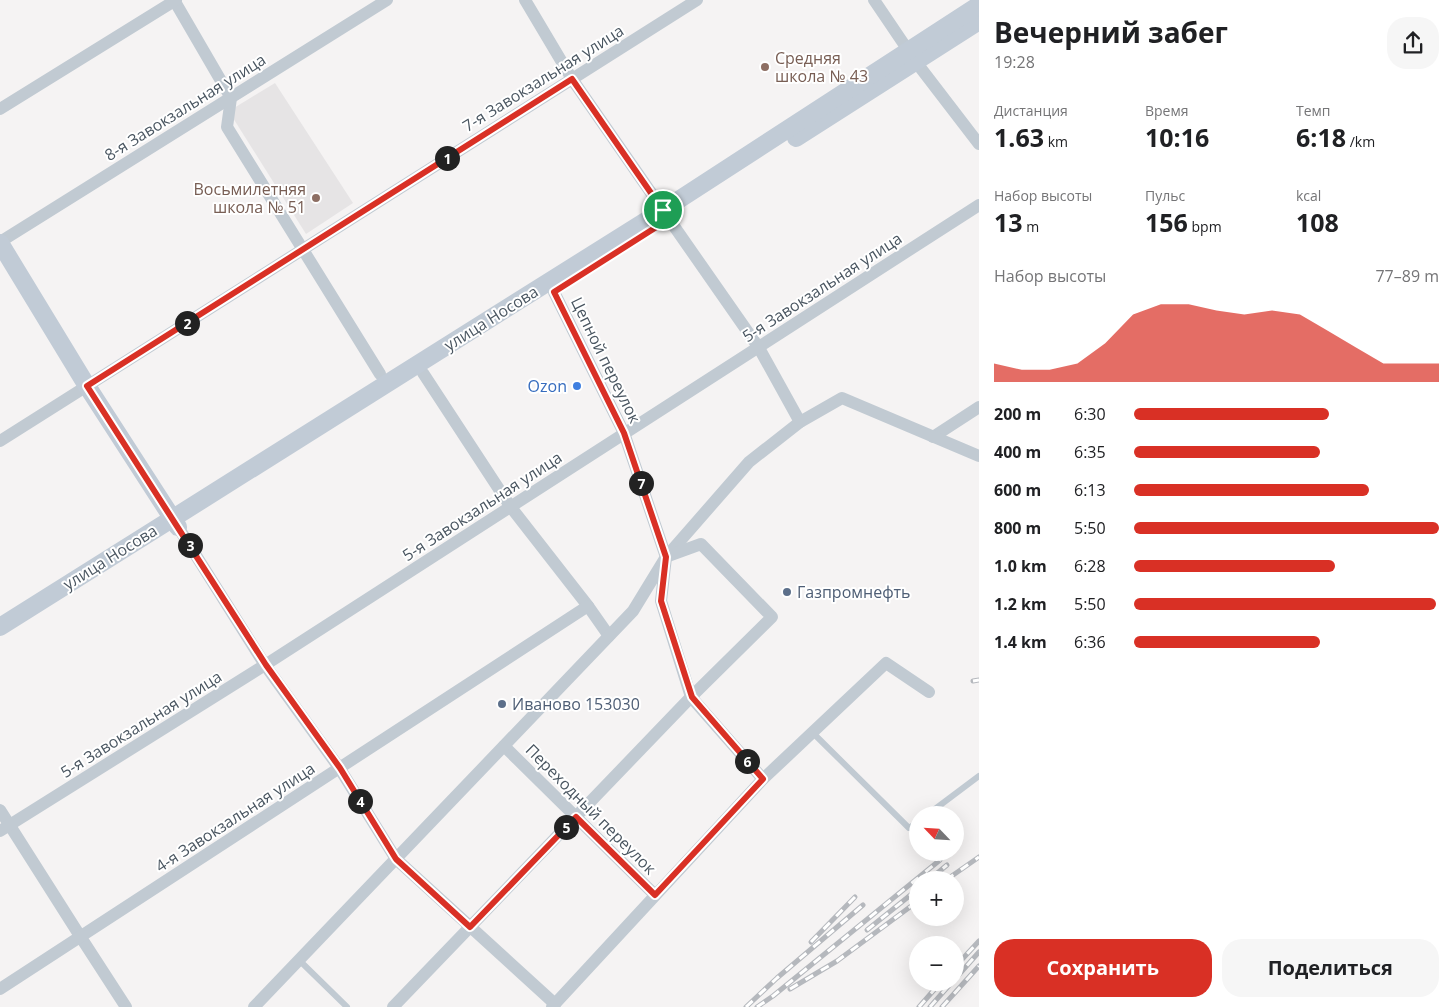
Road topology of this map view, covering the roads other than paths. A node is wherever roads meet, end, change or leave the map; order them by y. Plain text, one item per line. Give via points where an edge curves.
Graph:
1 (174, 0) edge
2 (387, 0) edge
3 (524, 0) edge
4 (697, 0) edge
5 (874, 0) edge
6 (979, 5) edge
7 (979, 22) edge
8 (912, 56) junction
9 (572, 79) junction
10 (231, 98) junction
11 (0, 108) edge
12 (979, 144) edge
13 (979, 204) edge
14 (666, 214) junction
15 (0, 243) edge
16 (303, 250) junction
17 (552, 287) junction
18 (759, 348) junction
19 (420, 369) junction
20 (380, 374) dead end
21 (87, 386) junction
22 (979, 407) edge
23 (800, 422) junction
24 (624, 433) junction
25 (933, 437) junction
26 (0, 441) edge
27 (979, 456) edge
28 (510, 506) junction
29 (175, 523) junction
30 (666, 557) junction
31 (588, 606) junction
32 (0, 627) edge
33 (609, 636) junction
34 (0, 640) edge
35 (266, 665) junction
36 (929, 692) dead end
37 (692, 697) junction
38 (812, 732) junction
39 (504, 746) junction
40 (340, 768) junction
41 (979, 776) edge
42 (763, 779) junction
43 (939, 806) edge
44 (0, 810) edge
45 (576, 817) junction
46 (5, 828) edge
47 (909, 828) edge
48 (396, 859) junction
49 (655, 895) junction
50 (470, 927) junction
51 (80, 936) junction
52 (299, 960) junction
53 (0, 989) edge
54 (553, 1005) edge
55 (126, 1007) edge
56 (254, 1007) edge
57 (347, 1007) edge
58 (393, 1007) edge

1 - 10 street
1 - 11 street
2 - 10 street, 8-я Завокзальная улица
3 - 9 street
4 - 9 street, 7-я Завокзальная улица
5 - 8 street
6 - 8 main road, улица Носова
7 - 8 main road, улица Носова
8 - 12 street
8 - 14 main road, улица Носова
9 - 14 street
9 - 16 street, 7-я Завокзальная улица
10 - 15 street, 8-я Завокзальная улица
10 - 16 street via 227,127
13 - 18 street, 5-я Завокзальная улица
14 - 17 main road, улица Носова
14 - 18 street
15 - 21 main road
16 - 20 street
16 - 21 street, 7-я Завокзальная улица
17 - 19 main road, улица Носова
17 - 24 street, Цепной переулок
18 - 23 street
18 - 24 street, 5-я Завокзальная улица
19 - 28 street
19 - 29 main road, улица Носова
21 - 26 street, 7-я Завокзальная улица
21 - 29 main road
22 - 25 street
23 - 25 street via 842,398
23 - 30 street via 749,462
24 - 28 street, 5-я Завокзальная улица
24 - 30 street, Цепной переулок
25 - 27 street
28 - 31 street
28 - 35 street, 5-я Завокзальная улица
29 - 32 main road, улица Носова
29 - 34 main road, улица Носова
29 - 35 street
30 - 33 street via 632,611
30 - 37 street via 661,601
30 - 37 street via 701,544 772,617
31 - 33 street
31 - 40 street, 4-я Завокзальная улица
33 - 39 street
35 - 40 street
35 - 46 street, 5-я Завокзальная улица
36 - 38 street via 886,663
37 - 42 street
37 - 45 street
38 - 42 street
38 - 47 lane
39 - 45 street, Переходный переулок
39 - 48 street
40 - 48 street
40 - 51 street, 4-я Завокзальная улица
41 - 43 lane
42 - 49 street
44 - 46 street
45 - 49 street, Переходный переулок
45 - 50 street
46 - 51 street
48 - 50 street
48 - 52 street
49 - 54 street
50 - 54 street
50 - 58 street
51 - 53 street, 4-я Завокзальная улица
51 - 55 street
52 - 56 street
52 - 57 lane

